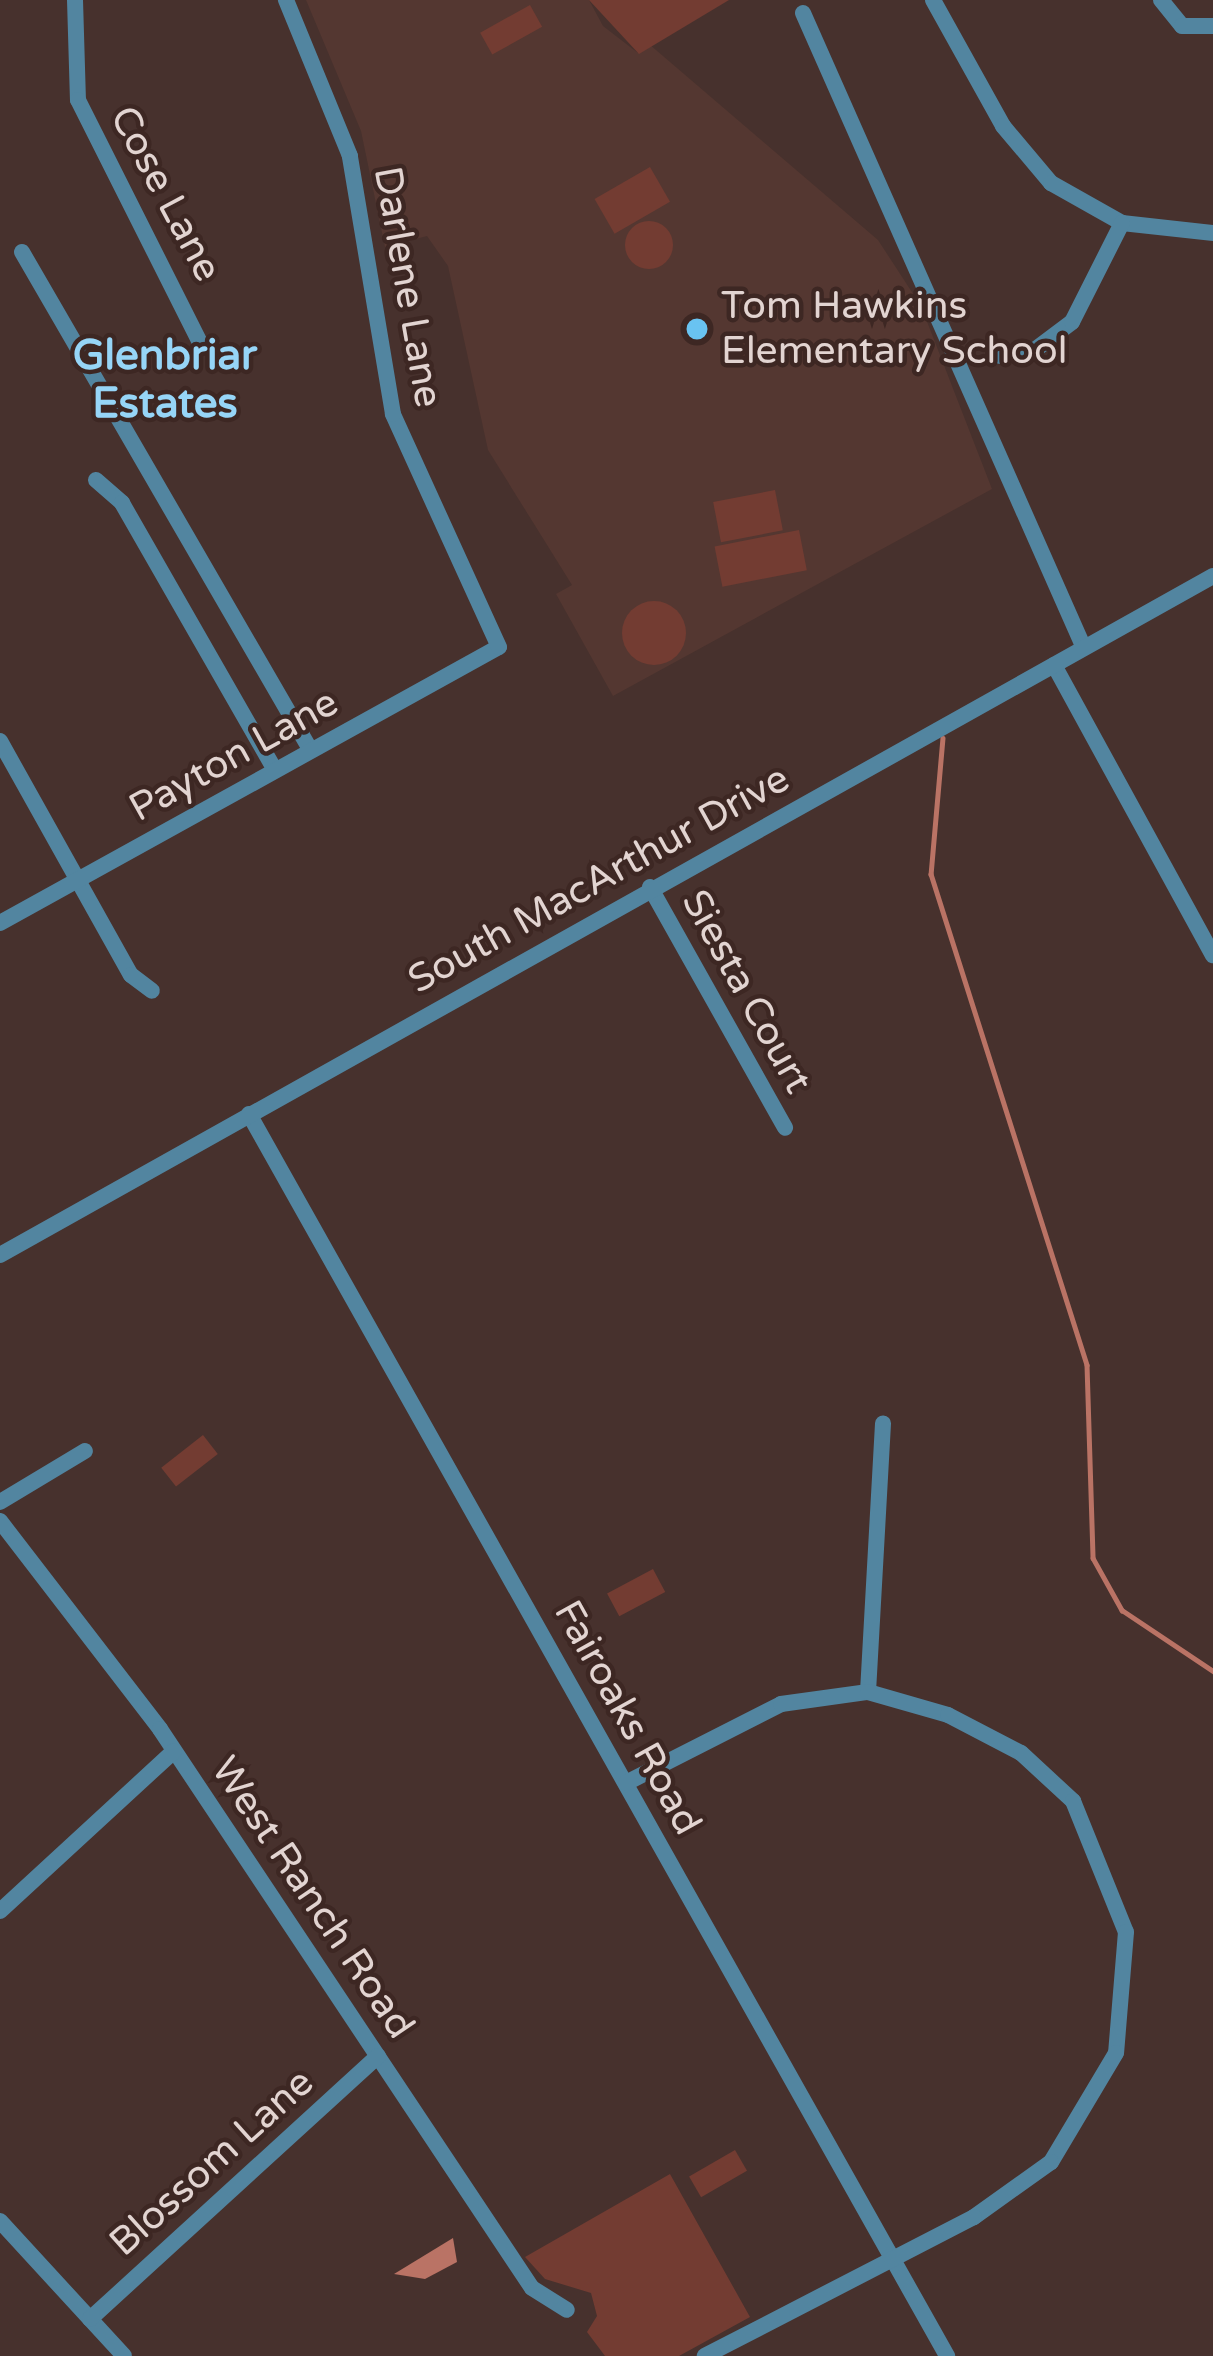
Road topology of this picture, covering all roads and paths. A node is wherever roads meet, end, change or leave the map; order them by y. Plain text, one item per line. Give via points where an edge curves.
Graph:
1 (76, 0) edge
2 (286, 0) edge
3 (933, 0) edge
4 (1161, 0) edge
5 (803, 13) dead end
6 (1213, 26) edge
7 (1121, 223) junction
8 (1213, 233) edge
9 (22, 252) dead end
10 (202, 347) dead end
11 (1000, 356) dead end
12 (96, 480) dead end
13 (1213, 576) edge
14 (499, 647) joint
15 (1084, 648) junction
16 (1054, 665) junction
17 (0, 741) edge
18 (310, 749) junction
19 (275, 770) junction
20 (79, 880) junction
21 (650, 887) junction
22 (0, 923) edge
23 (1213, 955) edge
24 (152, 991) dead end
25 (249, 1114) junction
26 (785, 1128) dead end
27 (0, 1255) edge
28 (883, 1424) dead end
29 (85, 1451) dead end
30 (0, 1502) edge
31 (0, 1521) edge
32 (868, 1692) junction
33 (174, 1751) junction
34 (626, 1784) junction
35 (0, 1911) edge
36 (378, 2056) junction
37 (0, 2221) edge
38 (893, 2258) junction
39 (567, 2310) dead end
40 (90, 2319) junction
41 (124, 2356) edge
42 (705, 2356) edge
43 (947, 2356) edge

1 - 10 street, Cose Lane via 78,100
2 - 14 street, Darlene Lane via 350,156 393,414 495,618
3 - 7 street via 1024,158
4 - 6 street via 1182,26
5 - 15 street
7 - 8 street
7 - 11 street via 1072,322 1032,352
9 - 18 street
12 - 19 street via 122,503
13 - 15 street, South MacArthur Drive
14 - 18 street, Payton Lane
15 - 16 street, South MacArthur Drive
16 - 21 street, South MacArthur Drive
16 - 23 street
17 - 20 street
18 - 19 street, Payton Lane
19 - 20 street, Payton Lane
20 - 22 street, Payton Lane
20 - 24 street
21 - 25 street, South MacArthur Drive
21 - 26 street, Siesta Court
25 - 27 street, South MacArthur Drive
25 - 34 street, Fairoaks Road
28 - 32 street
29 - 30 street
31 - 33 street, West Ranch Road
32 - 34 street via 765,1710
32 - 38 street via 982,1729 1051,1777 1102,1852 1128,1972 1116,2053 1073,2136 1019,2189
33 - 35 street
33 - 36 street, West Ranch Road
34 - 38 street, Fairoaks Road
36 - 39 street, West Ranch Road via 532,2288
36 - 40 street, Blossom Lane
37 - 40 street
38 - 42 street
38 - 43 street, Fairoaks Road
40 - 41 street

